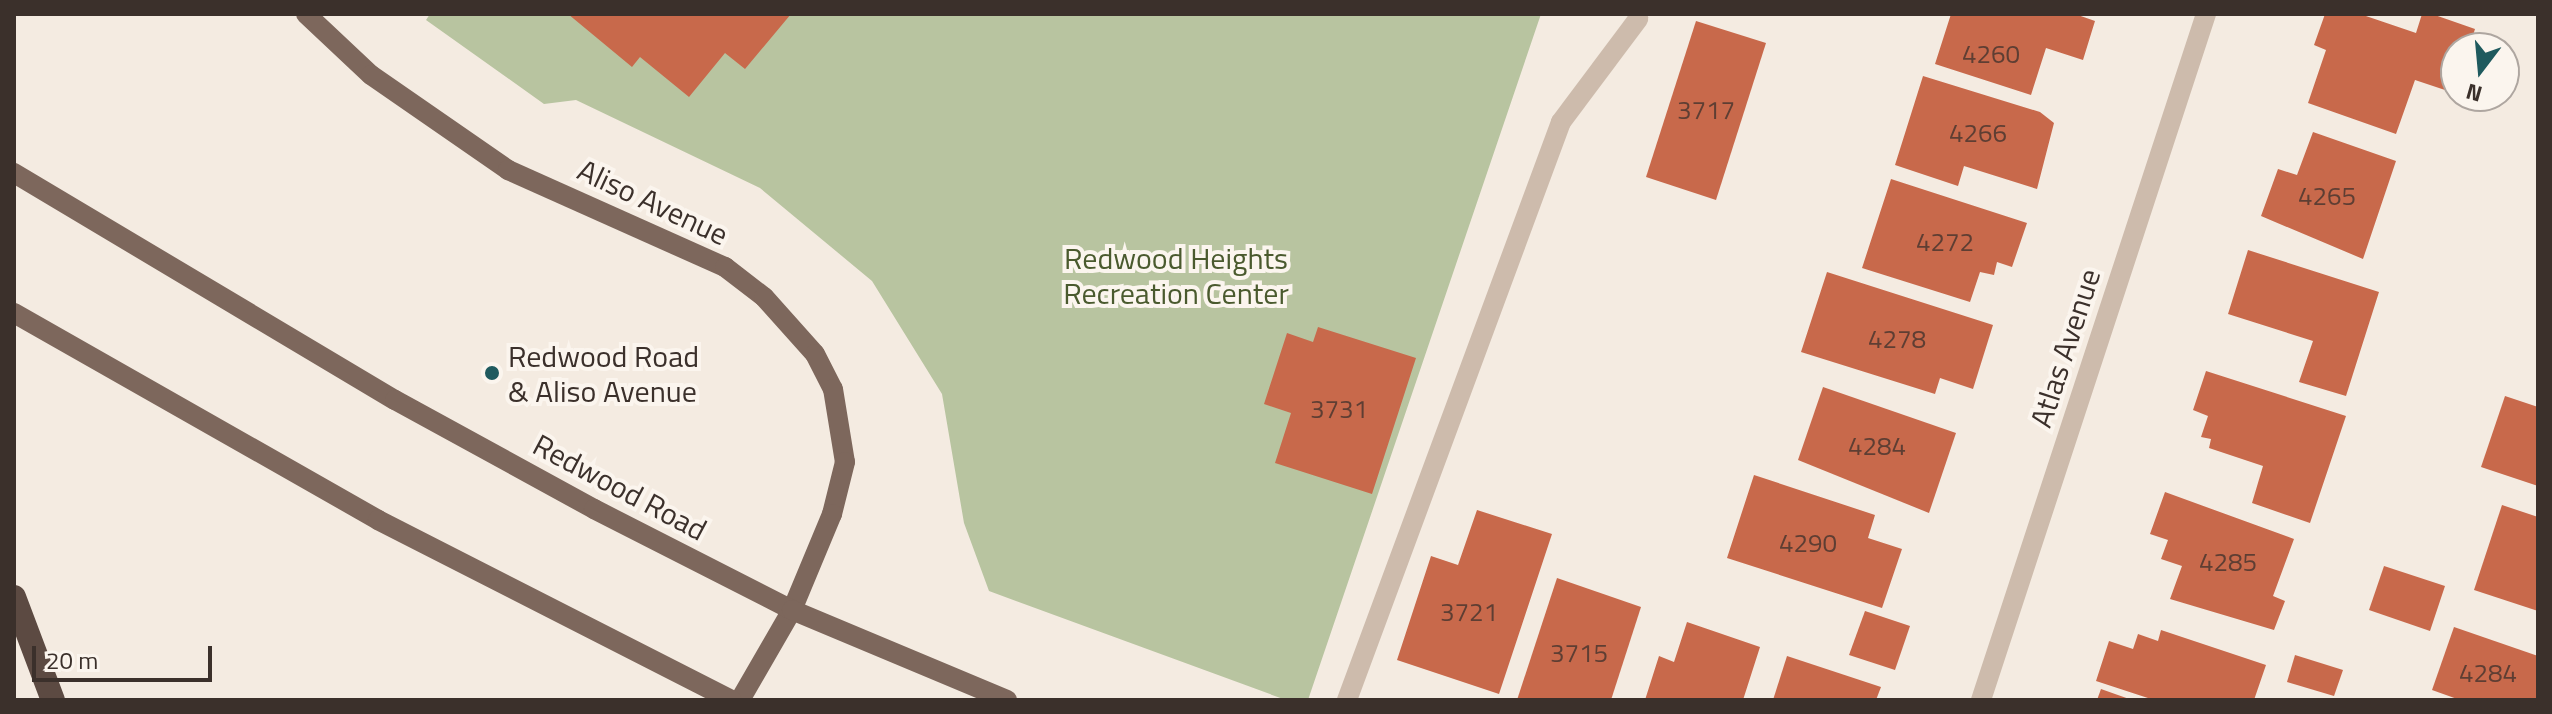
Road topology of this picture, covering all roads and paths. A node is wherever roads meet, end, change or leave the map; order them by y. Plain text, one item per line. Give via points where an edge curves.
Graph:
1 (306, 14) edge
2 (2206, 14) edge
3 (1638, 19) dead end
4 (14, 173) edge
5 (14, 313) edge
6 (14, 597) edge
7 (792, 610) junction
8 (53, 700) edge
9 (732, 700) edge
10 (740, 700) edge
11 (1007, 700) edge
12 (1347, 700) edge
13 (1981, 700) edge

1 - 7 main road, Aliso Avenue via 441,128 508,170 725,267 806,344 833,389 845,462 832,514
2 - 13 street, Atlas Avenue
3 - 12 street via 1561,122
4 - 7 main road, Redwood Road via 395,400
5 - 9 main road via 378,520
6 - 8 highway
7 - 10 main road, Aliso Avenue
7 - 11 main road, Redwood Road

